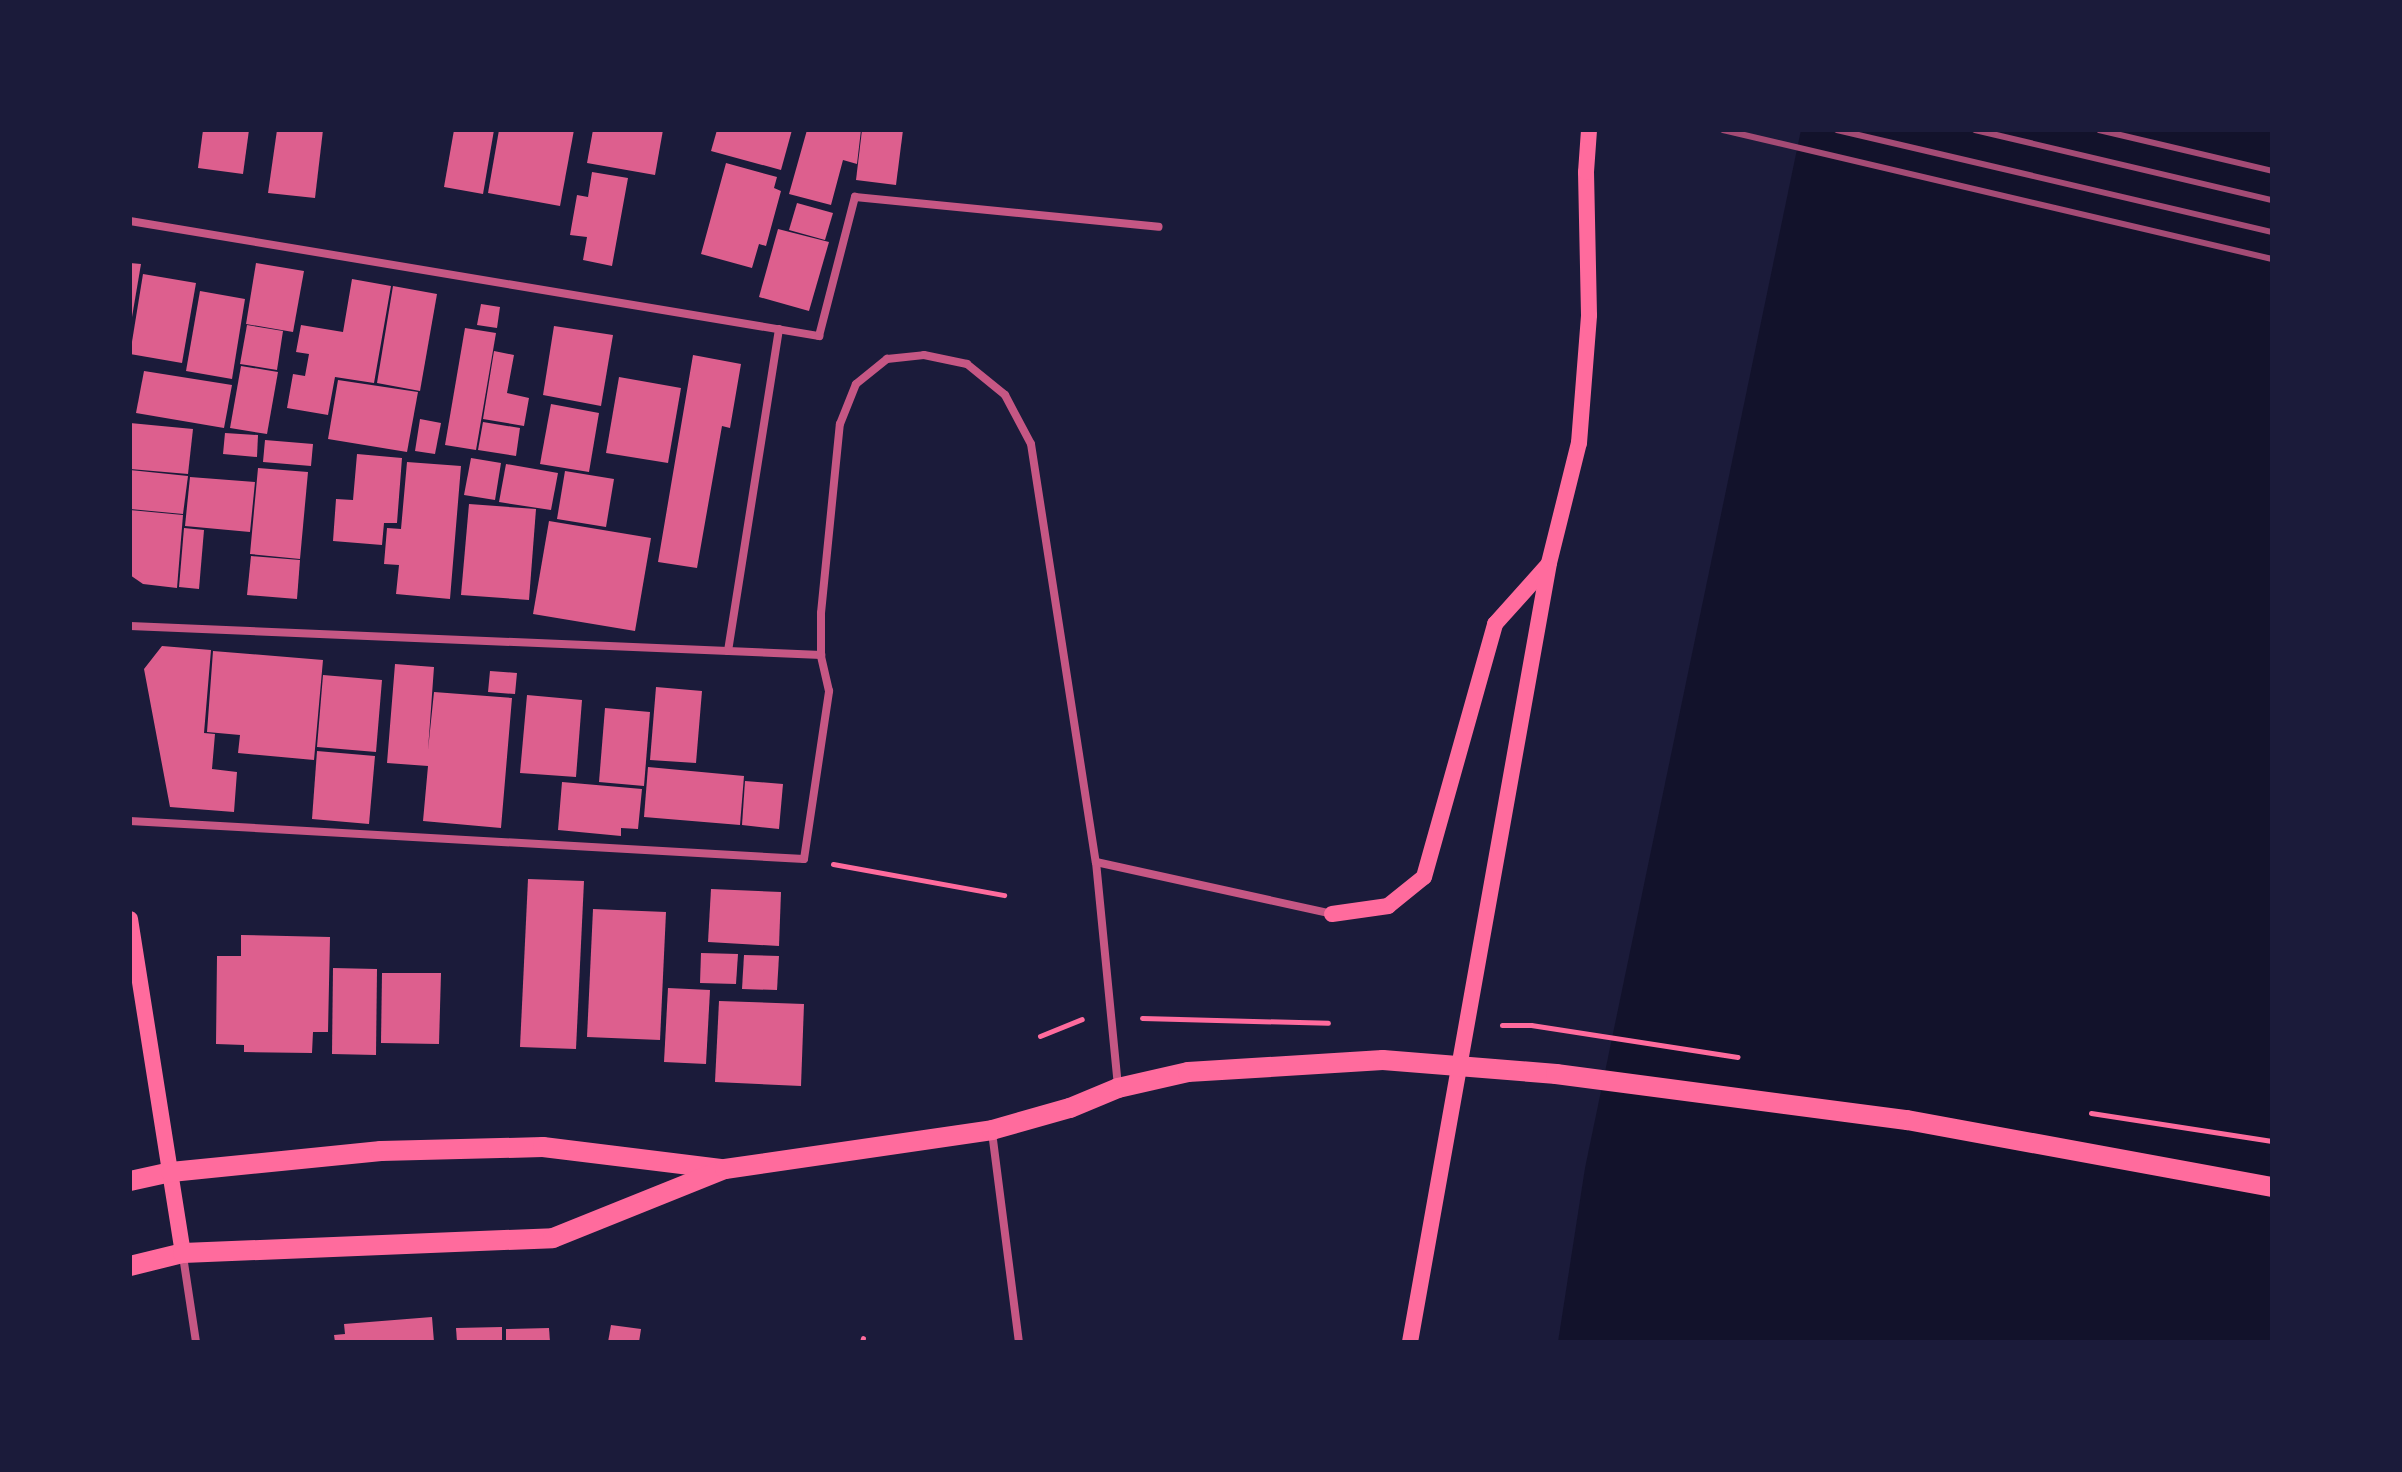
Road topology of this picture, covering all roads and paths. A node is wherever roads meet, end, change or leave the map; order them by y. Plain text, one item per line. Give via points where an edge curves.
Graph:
1 (1589, 130) edge
2 (130, 221) edge
3 (1159, 227) dead end
4 (779, 329) junction
5 (1549, 563) junction
6 (130, 626) edge
7 (728, 651) junction
8 (821, 655) junction
9 (130, 821) edge
10 (804, 859) junction
11 (1096, 862) junction
12 (1004, 895) dead end
13 (1332, 914) joint
14 (130, 919) edge
15 (1108, 1009) junction
16 (1330, 1023) dead end
17 (1040, 1036) dead end
18 (1118, 1088) junction
19 (992, 1130) junction
20 (725, 1169) junction
21 (171, 1172) junction
22 (130, 1181) edge
23 (2272, 1187) edge
24 (183, 1253) junction
25 (130, 1266) edge
26 (196, 1342) edge
27 (1019, 1342) edge
28 (1410, 1342) edge

1 - 5 main road via 1589,315 1579,443
2 - 4 street
3 - 4 street via 855,197 819,336
4 - 7 street
5 - 13 main road via 1495,624 1424,877 1388,906
5 - 28 main road
6 - 7 street
7 - 8 street
8 - 10 street via 829,691
8 - 11 street via 840,424 856,384 887,359 924,355 967,364 1005,395 1031,444
9 - 10 street
10 - 12 path
11 - 13 street
11 - 15 street
14 - 21 main road
15 - 16 path via 1114,1017
15 - 17 path
15 - 18 street
18 - 19 main road
18 - 23 main road via 1188,1072 1383,1060 1556,1074 1907,1120
19 - 20 main road
19 - 27 street
20 - 21 main road via 543,1147 381,1151
20 - 24 main road via 553,1238
21 - 22 main road
21 - 24 main road
24 - 25 main road
24 - 26 street

